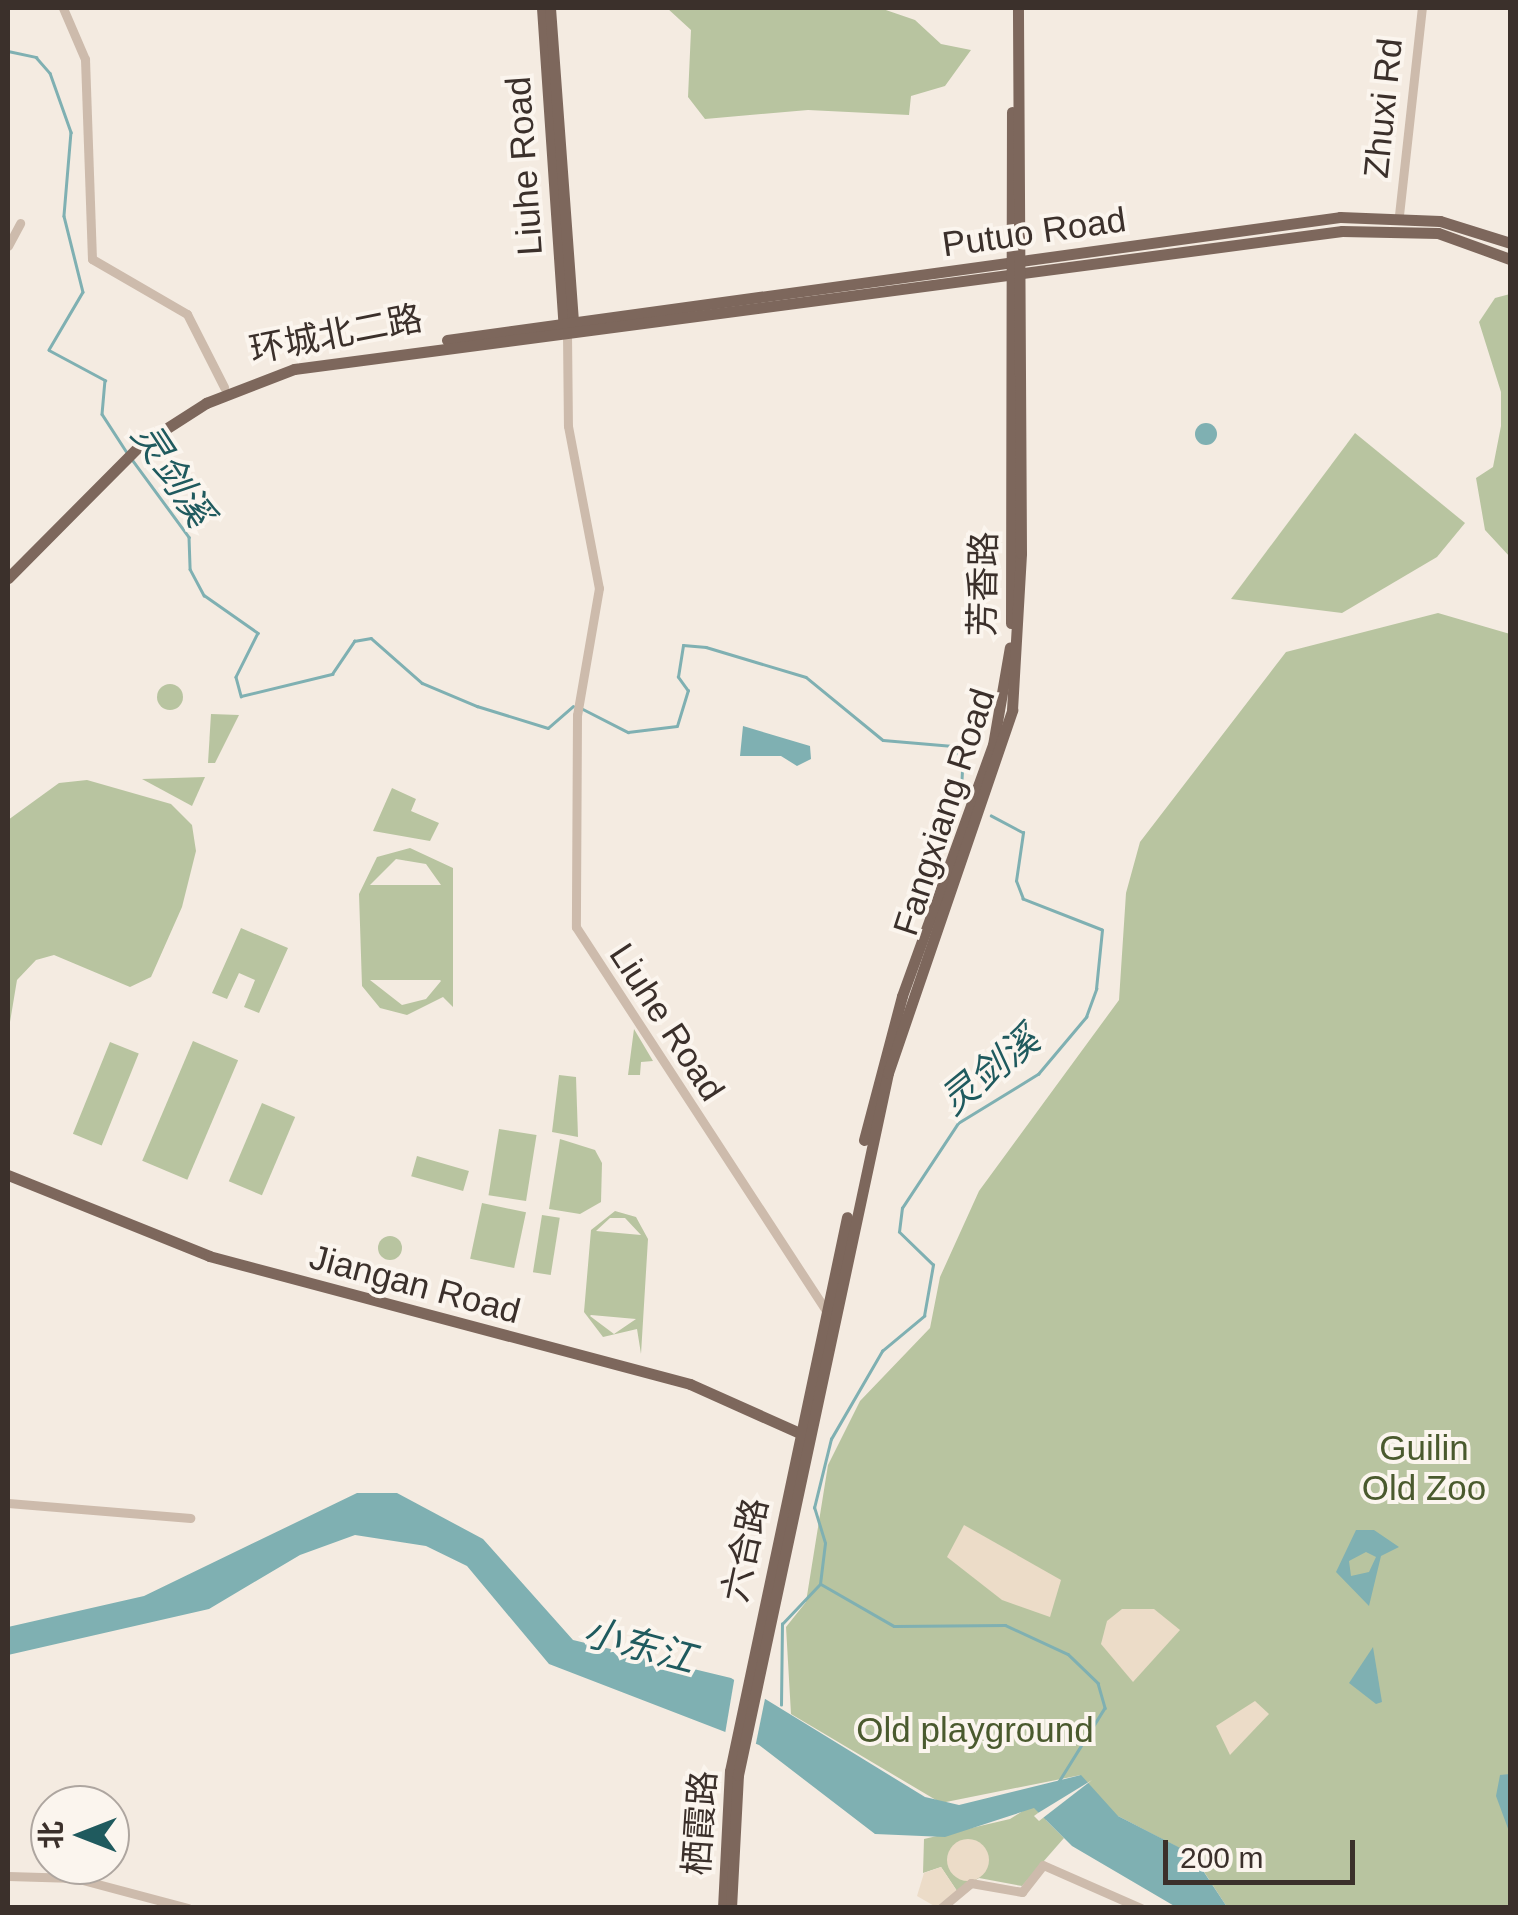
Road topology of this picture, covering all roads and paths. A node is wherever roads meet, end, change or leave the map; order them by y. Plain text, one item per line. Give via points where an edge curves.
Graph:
1 (63, 8) edge
2 (542, 8) edge
3 (550, 8) edge
4 (1015, 8) edge
5 (1422, 8) edge
6 (1399, 215) junction
7 (20, 223) dead end
8 (1510, 242) edge
9 (8, 246) edge
10 (1510, 259) edge
11 (1016, 262) junction
12 (1017, 277) junction
13 (568, 320) junction
14 (566, 334) junction
15 (224, 388) junction
16 (137, 443) junction
17 (118, 459) junction
18 (8, 570) edge
19 (8, 578) edge
20 (9, 1180) edge
21 (830, 1316) junction
22 (805, 1435) junction
23 (8, 1502) edge
24 (190, 1518) dead end
25 (740, 1744) junction
26 (8, 1876) edge
27 (188, 1908) edge
28 (723, 1908) edge
29 (731, 1908) edge
30 (941, 1908) edge
31 (1141, 1908) edge

1 - 15 street via 85,59 92,259 186,314
2 - 13 main road, Liuhe Road
3 - 13 main road, Liuhe Road
4 - 11 main road
5 - 6 street, Zhuxi Rd
6 - 8 main road, Putuo Road
6 - 11 main road, Putuo Road
7 - 9 street
10 - 12 main road, Putuo Road via 1438,233 1374,228
11 - 12 main road
11 - 13 main road, Putuo Road
12 - 14 main road, Putuo Road
12 - 21 main road, 芳香路 via 1002,706 882,1060
13 - 14 main road
13 - 15 main road, 环城北二路 via 328,356
14 - 16 main road, Putuo Road via 294,370 206,403
14 - 21 street, Liuhe Road via 568,426 598,588 577,715 581,941 786,1238
15 - 16 main road, 环城北二路
16 - 17 main road
17 - 18 main road
17 - 19 main road
20 - 22 main road, Jiangan Road via 209,1256 690,1384
21 - 22 main road, 芳香路
22 - 25 main road, 六合路
23 - 24 street
25 - 28 main road, 栖霞路
25 - 29 main road
26 - 27 street via 75,1878
30 - 31 street via 971,1882 1023,1892 1039,1868

